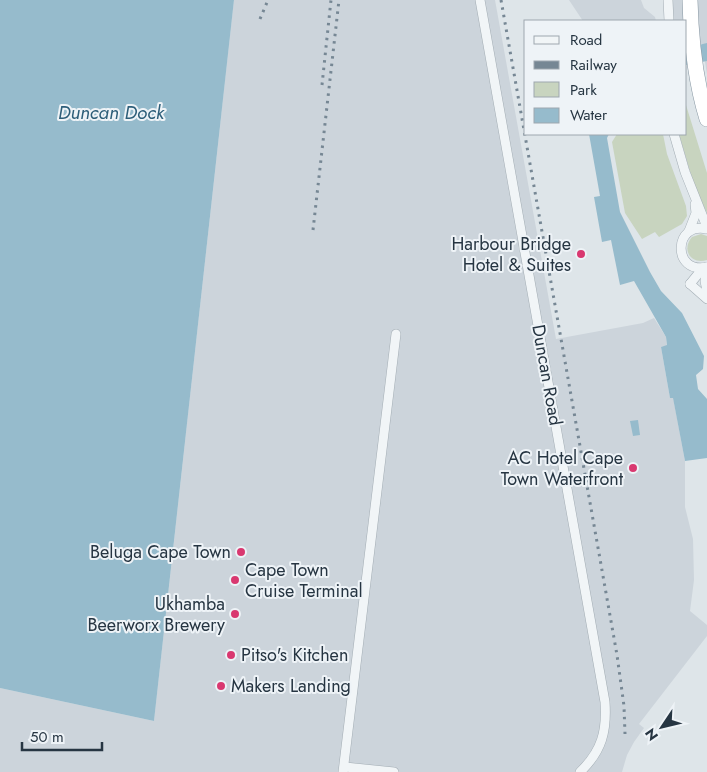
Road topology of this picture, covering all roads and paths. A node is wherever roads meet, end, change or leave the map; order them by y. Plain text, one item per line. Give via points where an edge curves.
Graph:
1 (480, 0) edge
2 (668, 0) edge
3 (690, 0) edge
4 (669, 20) edge
5 (707, 119) edge
6 (674, 135) edge
7 (691, 190) junction
8 (707, 228) edge
9 (689, 231) junction
10 (688, 264) junction
11 (706, 267) edge
12 (690, 284) junction
13 (707, 290) edge
14 (707, 299) edge
15 (396, 334) dead end
16 (344, 769) edge
17 (394, 772) edge
18 (580, 772) edge

1 - 18 street, Duncan Road via 605,702 604,734 596,753
2 - 4 street
3 - 5 highway via 695,65
6 - 7 street
7 - 8 street
7 - 9 street via 696,213
8 - 9 street
9 - 10 street via 680,247
10 - 11 street
10 - 12 street
11 - 12 street
11 - 13 street
12 - 14 street
15 - 16 street
16 - 17 street

